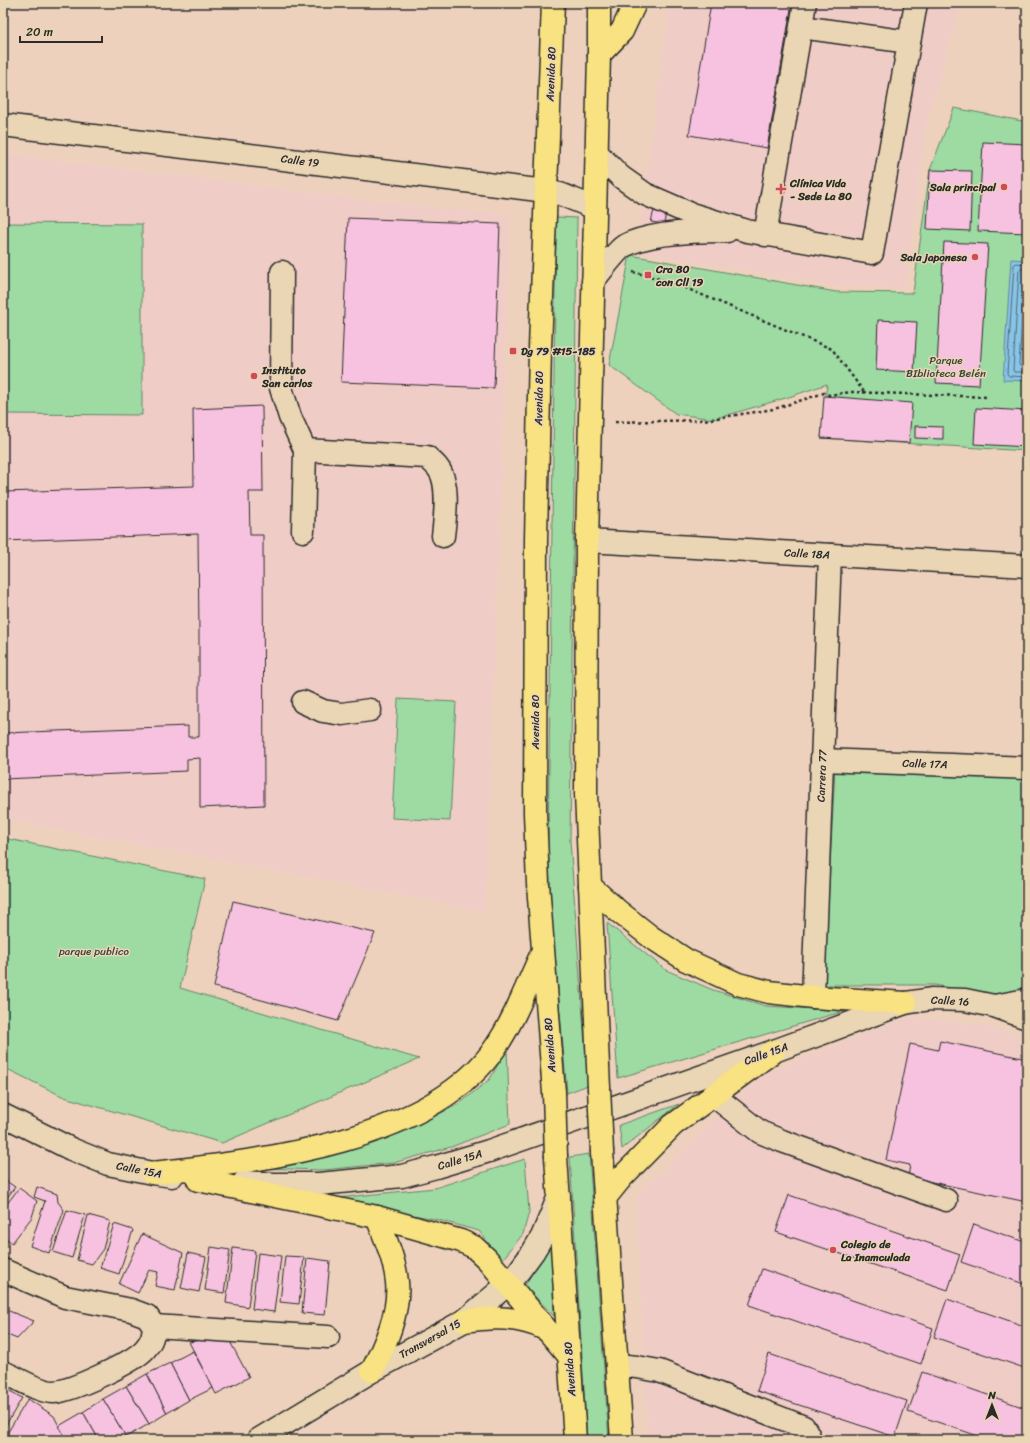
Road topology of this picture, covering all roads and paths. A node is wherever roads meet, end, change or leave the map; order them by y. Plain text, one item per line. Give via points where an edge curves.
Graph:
1 (553, 3) edge
2 (599, 3) edge
3 (635, 3) edge
4 (805, 3) edge
5 (916, 3) edge
6 (801, 27) junction
7 (910, 42) junction
8 (599, 55) junction
9 (3, 125) edge
10 (597, 153) junction
11 (546, 191) junction
12 (595, 208) junction
13 (756, 233) junction
14 (282, 272) dead end
15 (632, 272) dead end
16 (594, 281) junction
17 (864, 392) junction
18 (989, 397) dead end
19 (612, 422) dead end
20 (305, 450) junction
21 (303, 531) dead end
22 (443, 536) dead end
23 (587, 541) junction
24 (830, 555) junction
25 (1027, 566) edge
26 (303, 702) dead end
27 (370, 710) dead end
28 (822, 760) junction
29 (1027, 768) edge
30 (590, 886) junction
31 (543, 950) junction
32 (813, 998) junction
33 (1027, 1000) edge
34 (905, 1003) junction
35 (994, 1006) junction
36 (1027, 1018) edge
37 (774, 1051) junction
38 (713, 1095) junction
39 (3, 1115) edge
40 (152, 1173) junction
41 (198, 1180) junction
42 (559, 1196) junction
43 (605, 1198) junction
44 (946, 1200) dead end
45 (377, 1217) junction
46 (3, 1270) edge
47 (508, 1284) junction
48 (464, 1320) junction
49 (154, 1326) junction
50 (547, 1330) junction
51 (328, 1337) dead end
52 (569, 1356) junction
53 (617, 1365) junction
54 (372, 1371) junction
55 (3, 1372) edge
56 (258, 1440) edge
57 (575, 1440) edge
58 (622, 1440) edge
59 (809, 1440) edge

1 - 11 main road, Avenida 80
2 - 8 main road
3 - 8 main road via 622,31
4 - 6 street
5 - 7 street
6 - 7 street
6 - 13 street
7 - 13 street via 872,253
8 - 10 main road
9 - 11 street, Calle 19
10 - 12 main road
10 - 13 street via 622,177 645,194 691,214
11 - 12 street, Calle 19
11 - 31 main road, Avenida 80 via 536,555 535,812
12 - 16 main road
13 - 16 street via 696,231 647,238 623,247
14 - 20 street via 281,388 290,417
15 - 17 path via 671,282 832,349
16 - 23 main road
17 - 18 path
17 - 19 path via 829,395 824,393 774,409 704,420
20 - 21 street
20 - 22 street via 427,458 439,469 445,486
23 - 24 street, Calle 18A
23 - 30 main road via 586,794
24 - 25 street, Calle 18A
24 - 28 street, Carrera 77
26 - 27 street via 323,711 342,714
28 - 29 street, Calle 17A
28 - 32 street, Carrera 77
30 - 32 main road via 651,938 686,960 738,984 769,992
30 - 43 main road, bridge
31 - 40 main road via 513,1016 495,1048 472,1076 440,1099 404,1119 318,1147 222,1165
31 - 42 main road, Avenida 80, bridge
32 - 34 main road
33 - 35 street, Calle 16
34 - 35 street, Calle 16 via 942,999 965,1000
34 - 37 street, Calle 15A
35 - 36 street, Calle 16
37 - 38 main road
37 - 41 street, Calle 15A via 489,1151 402,1176 319,1184
38 - 43 main road via 673,1125
38 - 44 street via 760,1132
39 - 40 street, Calle 15A via 108,1164
40 - 41 street, Calle 15A
41 - 45 main road
42 - 47 street, Transversal 15 via 550,1221 533,1252
42 - 52 main road, Avenida 80
43 - 53 main road
45 - 47 main road via 474,1247
45 - 54 main road via 397,1283 391,1327
46 - 49 street via 65,1297 131,1310 146,1316
47 - 48 street, Transversal 15
47 - 50 main road
48 - 50 main road via 518,1319
48 - 54 street, Transversal 15
49 - 51 street
49 - 55 street via 152,1339 144,1350 92,1381 70,1388 56,1392 44,1391
50 - 52 main road
52 - 57 main road, Avenida 80
53 - 58 main road
53 - 59 street via 637,1366 659,1372 804,1427
54 - 56 street, Transversal 15

